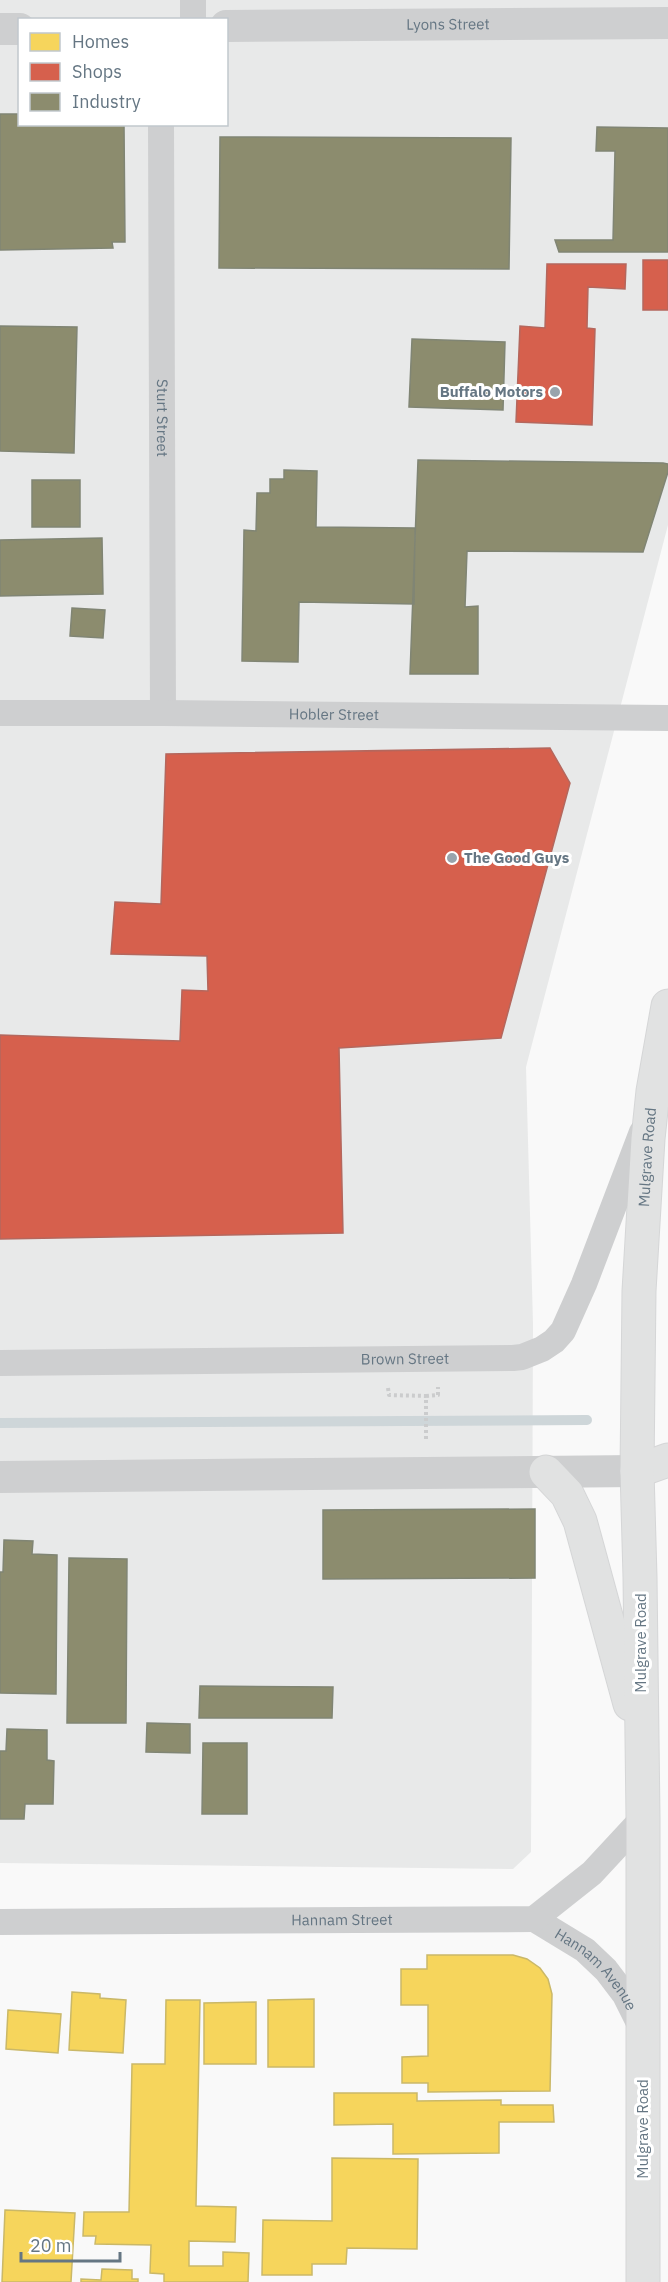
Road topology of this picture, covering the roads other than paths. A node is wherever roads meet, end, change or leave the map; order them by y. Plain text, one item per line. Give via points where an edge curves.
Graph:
1 (193, 0) edge
2 (193, 18) edge
3 (668, 23) edge
4 (228, 26) edge
5 (0, 29) edge
6 (18, 29) edge
7 (161, 126) edge
8 (0, 713) edge
9 (163, 713) junction
10 (668, 718) edge
11 (668, 1006) edge
12 (650, 1110) junction
13 (0, 1363) edge
14 (668, 1460) edge
15 (546, 1472) junction
16 (652, 1473) edge
17 (0, 1477) edge
18 (642, 1749) junction
19 (643, 1818) junction
20 (534, 1919) junction
21 (0, 1922) edge
22 (643, 2031) junction
23 (644, 2282) edge

1 - 2 street
3 - 4 street, Lyons Street
5 - 6 street
7 - 9 street, Sturt Street
8 - 9 street, Hobler Street
9 - 10 street, Hobler Street
11 - 12 main road, Mulgrave Road
12 - 13 street, Brown Street via 567,1324 558,1337 535,1352 513,1358 387,1361
12 - 16 main road, Mulgrave Road via 643,1201
14 - 16 main road
15 - 16 street
15 - 17 street
15 - 18 main road via 570,1500 583,1530
16 - 18 main road, Mulgrave Road via 640,1577
18 - 19 main road, Mulgrave Road
19 - 20 street via 592,1873
19 - 22 main road, Mulgrave Road
20 - 21 street, Hannam Street
20 - 22 street, Hannam Avenue via 585,1950 606,1970 625,1995
22 - 23 main road, Mulgrave Road

